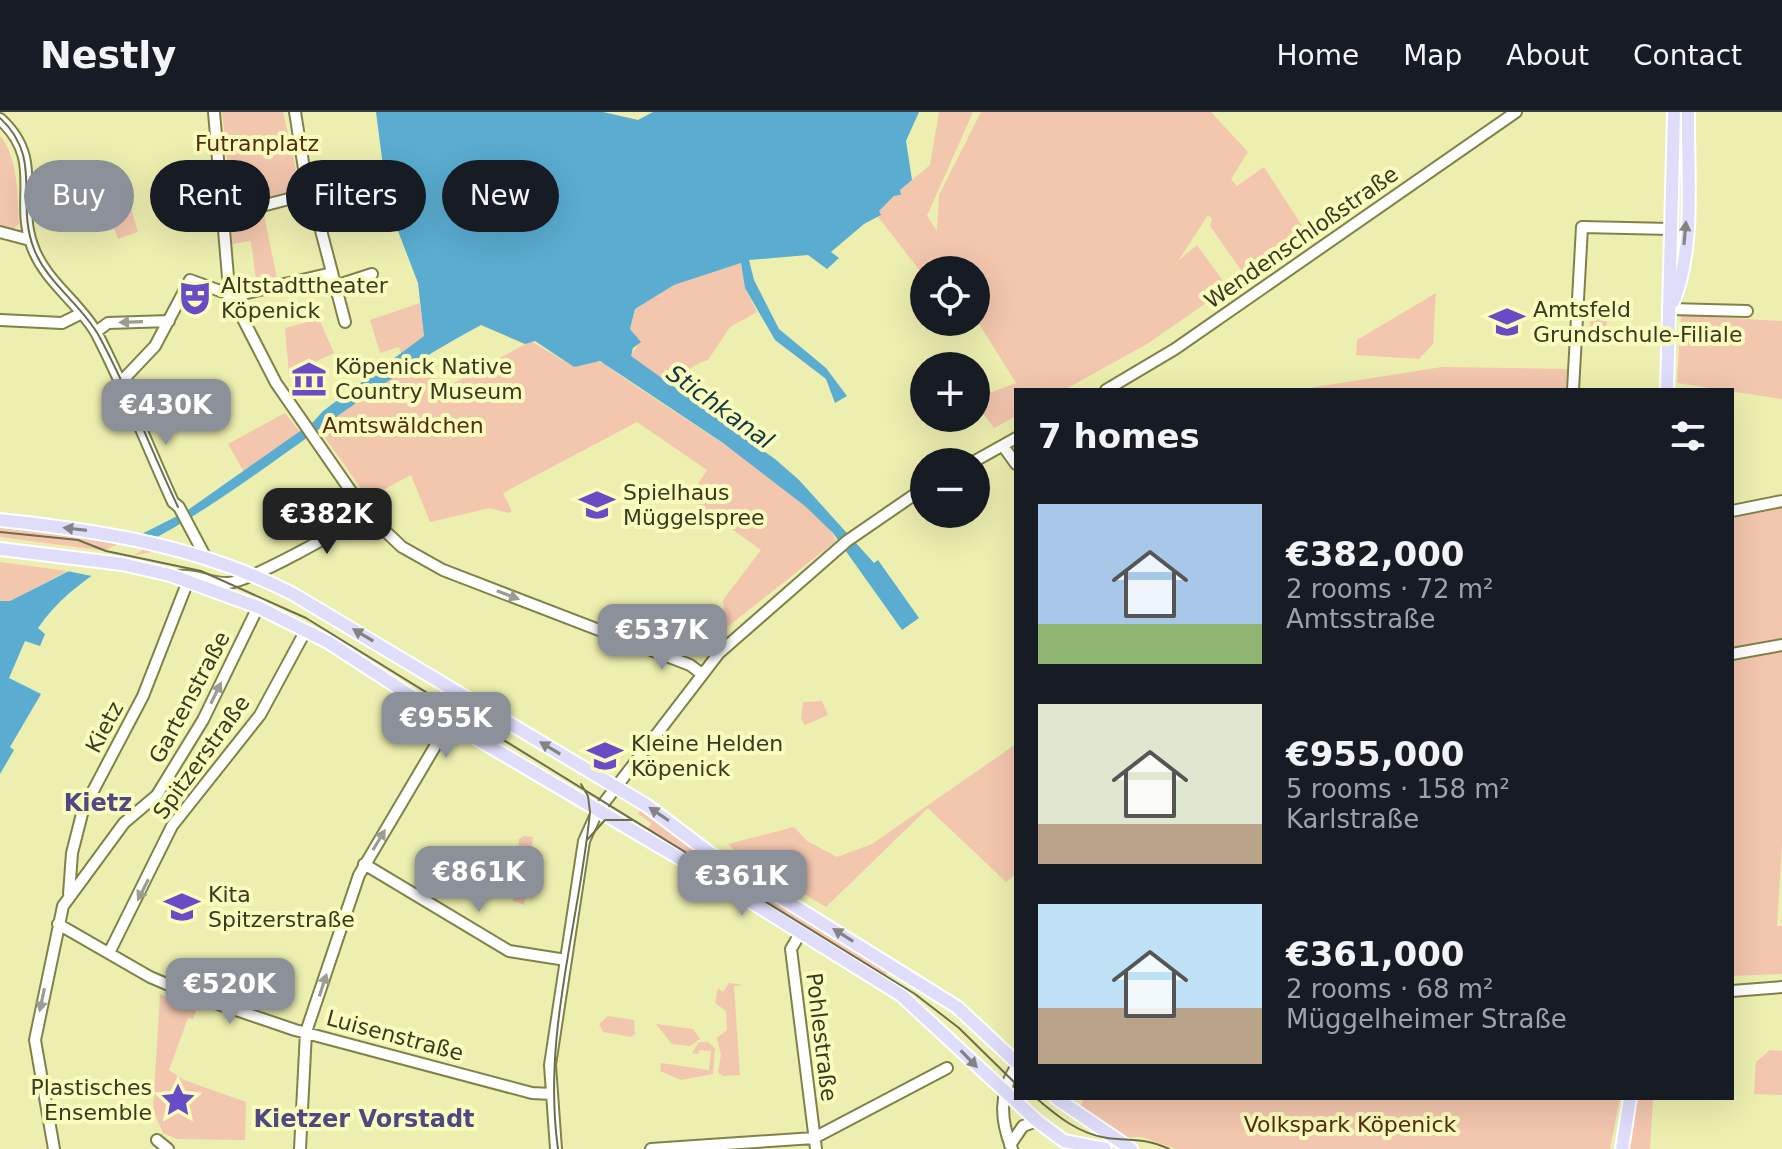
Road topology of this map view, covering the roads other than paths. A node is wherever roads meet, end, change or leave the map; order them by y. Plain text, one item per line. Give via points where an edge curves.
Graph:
1 (214, 112) edge
2 (295, 112) edge
3 (1516, 112) edge
4 (1674, 112) edge
5 (1688, 112) edge
6 (0, 119) edge
7 (218, 160) edge
8 (303, 160) edge
9 (1671, 229) junction
10 (0, 232) edge
11 (224, 232) edge
12 (321, 232) edge
13 (30, 240) junction
14 (332, 273) junction
15 (372, 274) dead end
16 (335, 286) junction
17 (234, 296) junction
18 (1670, 309) junction
19 (1747, 311) dead end
20 (80, 314) junction
21 (344, 317) dead end
22 (0, 320) edge
23 (169, 321) junction
24 (96, 332) junction
25 (119, 384) junction
26 (1109, 388) edge
27 (1573, 388) edge
28 (1667, 388) edge
29 (1014, 439) edge
30 (1003, 446) junction
31 (990, 453) edge
32 (1014, 461) edge
33 (910, 497) edge
34 (1782, 501) edge
35 (1734, 511) edge
36 (366, 513) junction
37 (0, 520) edge
38 (0, 549) edge
39 (205, 556) junction
40 (255, 575) junction
41 (175, 577) junction
42 (188, 581) junction
43 (258, 607) junction
44 (306, 630) junction
45 (1782, 645) edge
46 (1734, 654) edge
47 (702, 674) junction
48 (450, 721) junction
49 (617, 788) junction
50 (597, 812) junction
51 (364, 864) junction
52 (69, 894) junction
53 (58, 924) junction
54 (801, 932) junction
55 (110, 951) junction
56 (566, 960) junction
57 (1782, 987) edge
58 (1734, 991) edge
59 (306, 1032) junction
60 (1014, 1062) edge
61 (947, 1068) dead end
62 (1014, 1069) edge
63 (1005, 1091) junction
64 (551, 1094) junction
65 (1014, 1098) edge
66 (1016, 1100) edge
67 (1059, 1100) edge
68 (1630, 1100) edge
69 (1037, 1121) junction
70 (157, 1140) dead end
71 (815, 1144) edge
72 (1011, 1147) edge
73 (54, 1149) edge
74 (168, 1149) edge
75 (300, 1149) edge
76 (556, 1149) edge
77 (651, 1149) edge
78 (1105, 1149) edge
79 (1131, 1149) edge
80 (1622, 1149) edge

1 - 7 street
2 - 8 street
3 - 26 street, Wendenschloßstraße via 1175,349
4 - 9 main road
18 -> 5 main road via 1679,288 1686,229
6 - 13 street via 25,156
9 - 18 main road
9 - 27 street via 1582,227
10 - 13 street
11 - 17 street
12 - 14 street
13 - 20 street
14 - 16 street
14 - 17 street
15 - 16 street
16 - 21 street
17 - 23 street via 190,280
17 - 36 street via 261,359
18 - 19 street
18 - 28 main road
20 - 22 street via 62,323
20 - 24 street
23 -> 24 street via 107,323
23 - 25 street via 152,349
24 - 25 street
25 - 39 street via 173,501
29 - 30 street
30 - 31 street
30 - 32 street
33 - 47 street via 829,556 746,627
34 - 35 street
36 - 40 street
36 -> 47 street via 402,547 443,570
39 -> 37 main road via 130,537
38 - 41 main road via 122,564
39 - 40 main road
40 - 41 street via 226,583
49 -> 40 main road
41 - 42 main road
42 - 43 main road
42 - 52 street, Kietz via 143,696 83,810
43 - 44 main road
52 -> 43 street, Gartenstraße via 124,823 157,795 203,720
44 - 48 main road
44 -> 55 street, Spitzerstraße via 260,715 172,826
45 - 46 street
47 - 49 street
48 - 50 main road
51 -> 48 street
49 - 50 street
60 -> 49 main road via 957,1007 711,854
50 - 54 main road
50 - 56 street via 584,841
51 - 56 street via 509,951
59 -> 51 street
52 - 53 street, Gartenstraße
53 - 55 street, Luisenstraße
53 -> 73 street, Gartenstraße via 35,1040
54 -> 63 main road via 910,1002
54 - 71 street, Pohlestraße via 791,949
55 - 59 street, Luisenstraße via 180,990
56 - 64 street via 551,1057
57 - 58 street
59 - 64 street, Luisenstraße
59 - 75 street
61 - 71 street
62 - 63 street
63 - 65 main road
63 - 72 street via 1002,1114
64 - 76 street
66 - 69 main road
67 - 79 main road
68 - 80 main road
69 - 72 street via 1023,1126
69 - 78 main road via 1064,1141
70 - 74 street
71 - 77 street

